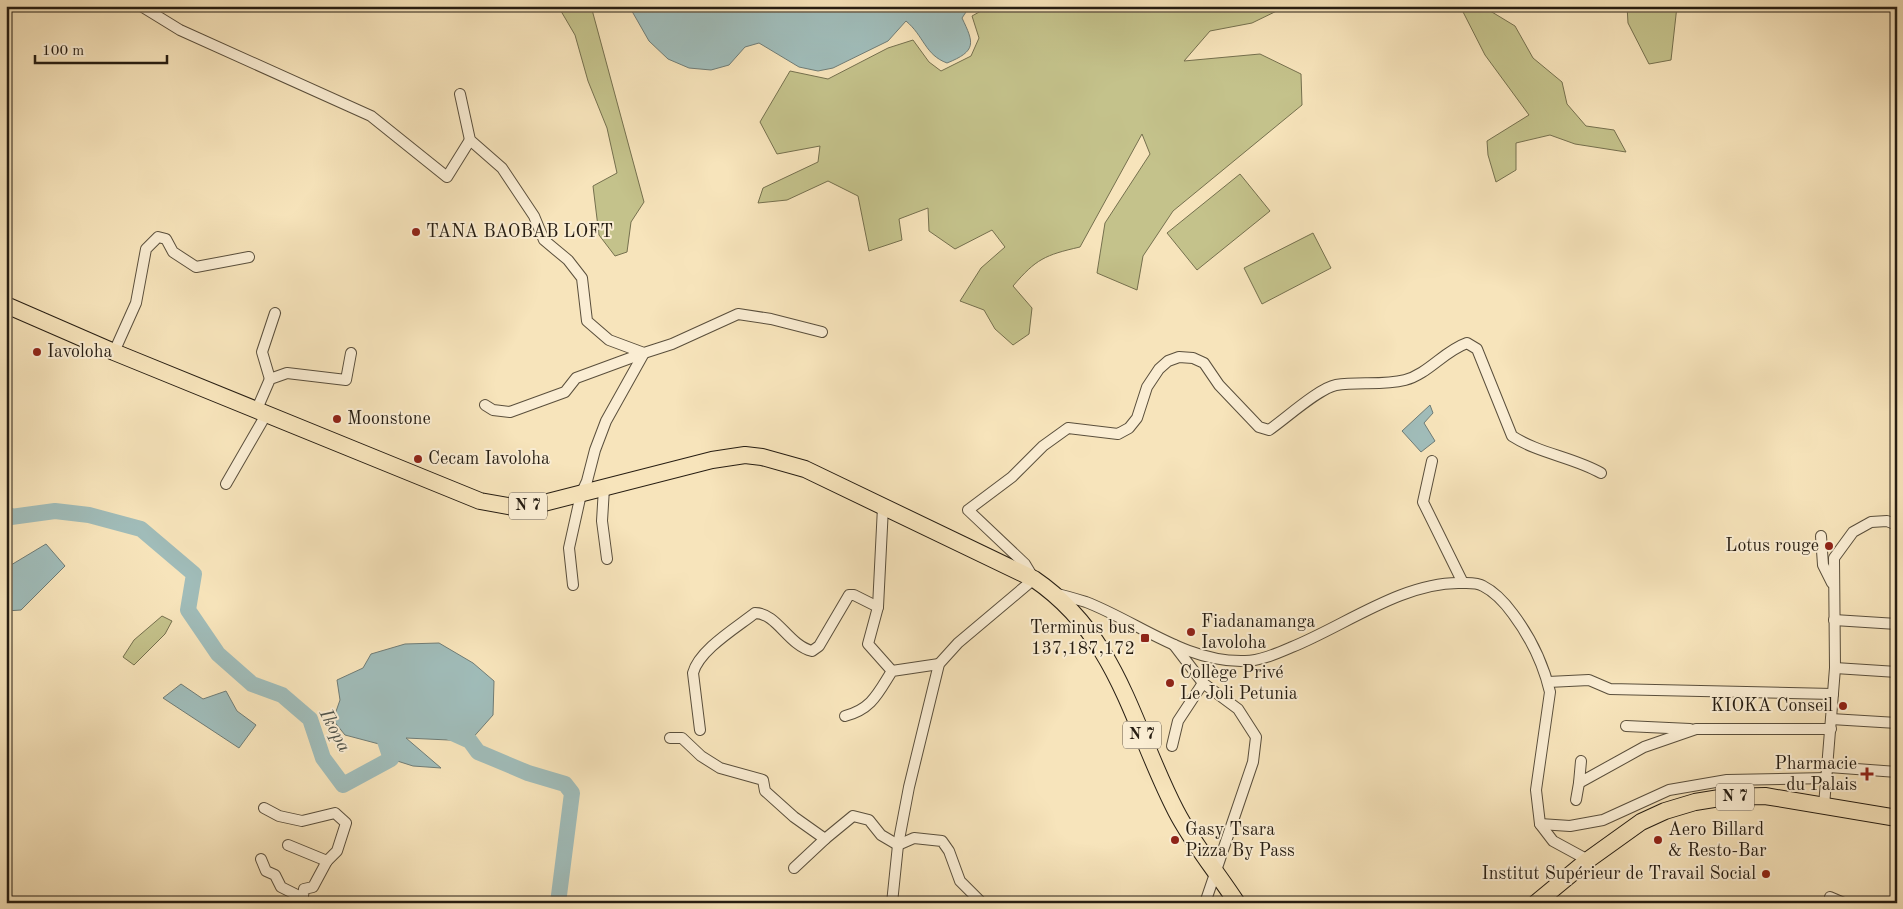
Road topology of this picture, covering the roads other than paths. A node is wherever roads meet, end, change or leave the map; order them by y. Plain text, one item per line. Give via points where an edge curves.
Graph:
1 (141, 6) edge
2 (460, 94) dead end
3 (470, 140) junction
4 (249, 257) dead end
5 (6, 305) edge
6 (275, 313) dead end
7 (822, 332) dead end
8 (114, 352) junction
9 (351, 353) dead end
10 (644, 353) junction
11 (270, 379) junction
12 (485, 405) dead end
13 (262, 411) junction
14 (1432, 461) dead end
15 (1601, 473) dead end
16 (226, 484) dead end
17 (604, 488) junction
18 (580, 494) junction
19 (883, 507) junction
20 (1897, 525) edge
21 (1821, 536) dead end
22 (607, 560) dead end
23 (1034, 580) junction
24 (1463, 583) junction
25 (573, 585) dead end
26 (1834, 589) junction
27 (1053, 592) junction
28 (878, 607) junction
29 (1834, 620) junction
30 (1897, 624) edge
31 (1172, 643) junction
32 (940, 664) junction
33 (1835, 668) junction
34 (892, 671) junction
35 (1897, 672) edge
36 (1548, 682) junction
37 (1203, 683) junction
38 (1833, 694) junction
39 (845, 716) dead end
40 (1897, 723) edge
41 (1831, 724) junction
42 (1626, 726) dead end
43 (1696, 729) junction
44 (700, 730) dead end
45 (670, 738) dead end
46 (1172, 746) dead end
47 (1580, 761) dead end
48 (1829, 767) junction
49 (1897, 772) edge
50 (1828, 778) junction
51 (1579, 783) junction
52 (1576, 800) dead end
53 (1824, 806) junction
54 (264, 808) dead end
55 (1897, 818) edge
56 (1540, 824) junction
57 (825, 839) junction
58 (288, 845) dead end
59 (898, 845) junction
60 (261, 859) dead end
61 (1588, 860) junction
62 (327, 862) junction
63 (794, 868) dead end
64 (1220, 878) junction
65 (1830, 897) dead end
66 (302, 900) edge
67 (892, 903) edge
68 (982, 903) edge
69 (1205, 903) edge
70 (1237, 903) edge
71 (1241, 903) edge
72 (1536, 903) edge
73 (1844, 903) edge

1 - 3 street via 180,30 371,116 447,178
2 - 3 street
3 - 10 street via 502,168 534,216 544,240 568,260 582,278 587,321 609,340
4 - 8 street via 196,267 173,252 166,239 158,236 146,249 136,303
5 - 8 main road, N 7
6 - 11 street via 262,352
7 - 10 street via 738,314
8 - 13 main road, N 7
9 - 11 street via 346,380 288,373
10 - 12 street via 576,378 565,392 510,412 493,410
10 - 18 street via 606,420 588,481
11 - 13 street
13 - 16 street
13 - 18 main road, N 7 via 480,501 519,508
14 - 24 street via 1424,502
15 - 23 street via 1584,463 1543,451 1512,436 1477,349 1467,343 1406,380 1334,385 1290,412 1269,430 1259,427 1219,385 1204,363 1179,357 1168,361 1147,387 1137,418 1129,428 1118,434 1068,428 968,510 1025,564
17 - 18 main road, N 7
17 - 19 main road, N 7 via 720,458 753,456 790,463
17 - 22 street via 602,521
18 - 25 street via 569,548
19 - 23 main road, N 7
19 - 28 street
20 - 26 street via 1887,521 1871,522 1853,532 1834,558
21 - 26 street via 1824,565
23 - 27 main road, N 7
23 - 32 street via 958,643
24 - 31 street via 1447,582 1418,590 1277,654 1246,661 1196,654
24 - 36 street via 1481,584 1510,610 1525,630
26 - 29 street
27 - 31 street via 1086,602
27 - 64 main road, N 7 via 1088,628 1110,664 1173,806
28 - 34 street via 868,644
28 - 44 street via 849,595 819,646 812,651 791,640 771,618 755,613 696,664 694,673
29 - 30 street
29 - 33 street
31 - 37 street
32 - 34 street
32 - 59 street
33 - 35 street
33 - 38 street
34 - 39 street via 872,702 860,712
36 - 38 street via 1589,680 1610,689
36 - 56 street via 1550,692 1536,790
37 - 46 street via 1178,721
37 - 64 street via 1238,709 1256,737 1253,762
38 - 41 street
40 - 41 street
41 - 43 street
41 - 48 street
42 - 43 street
43 - 51 street via 1644,747
45 - 57 street via 682,738 720,768 763,780 765,791
47 - 51 street
48 - 49 street
48 - 50 street
50 - 53 street
50 - 56 street via 1727,780 1668,790 1603,820 1570,826
51 - 52 street
53 - 55 main road, N 7
53 - 61 main road, N 7 via 1765,796 1695,802 1641,822
54 - 62 street via 278,816 302,820 336,813 346,823 337,851
56 - 61 street via 1553,841
57 - 59 street via 853,816 869,820 881,835
57 - 63 street
58 - 62 street
59 - 67 street
59 - 68 street via 914,838 942,841 960,881
60 - 66 street via 266,871 275,874 281,887
61 - 72 main road, N 7
62 - 66 street via 313,887 304,889
64 - 69 street
64 - 70 main road
64 - 71 main road
65 - 73 street

